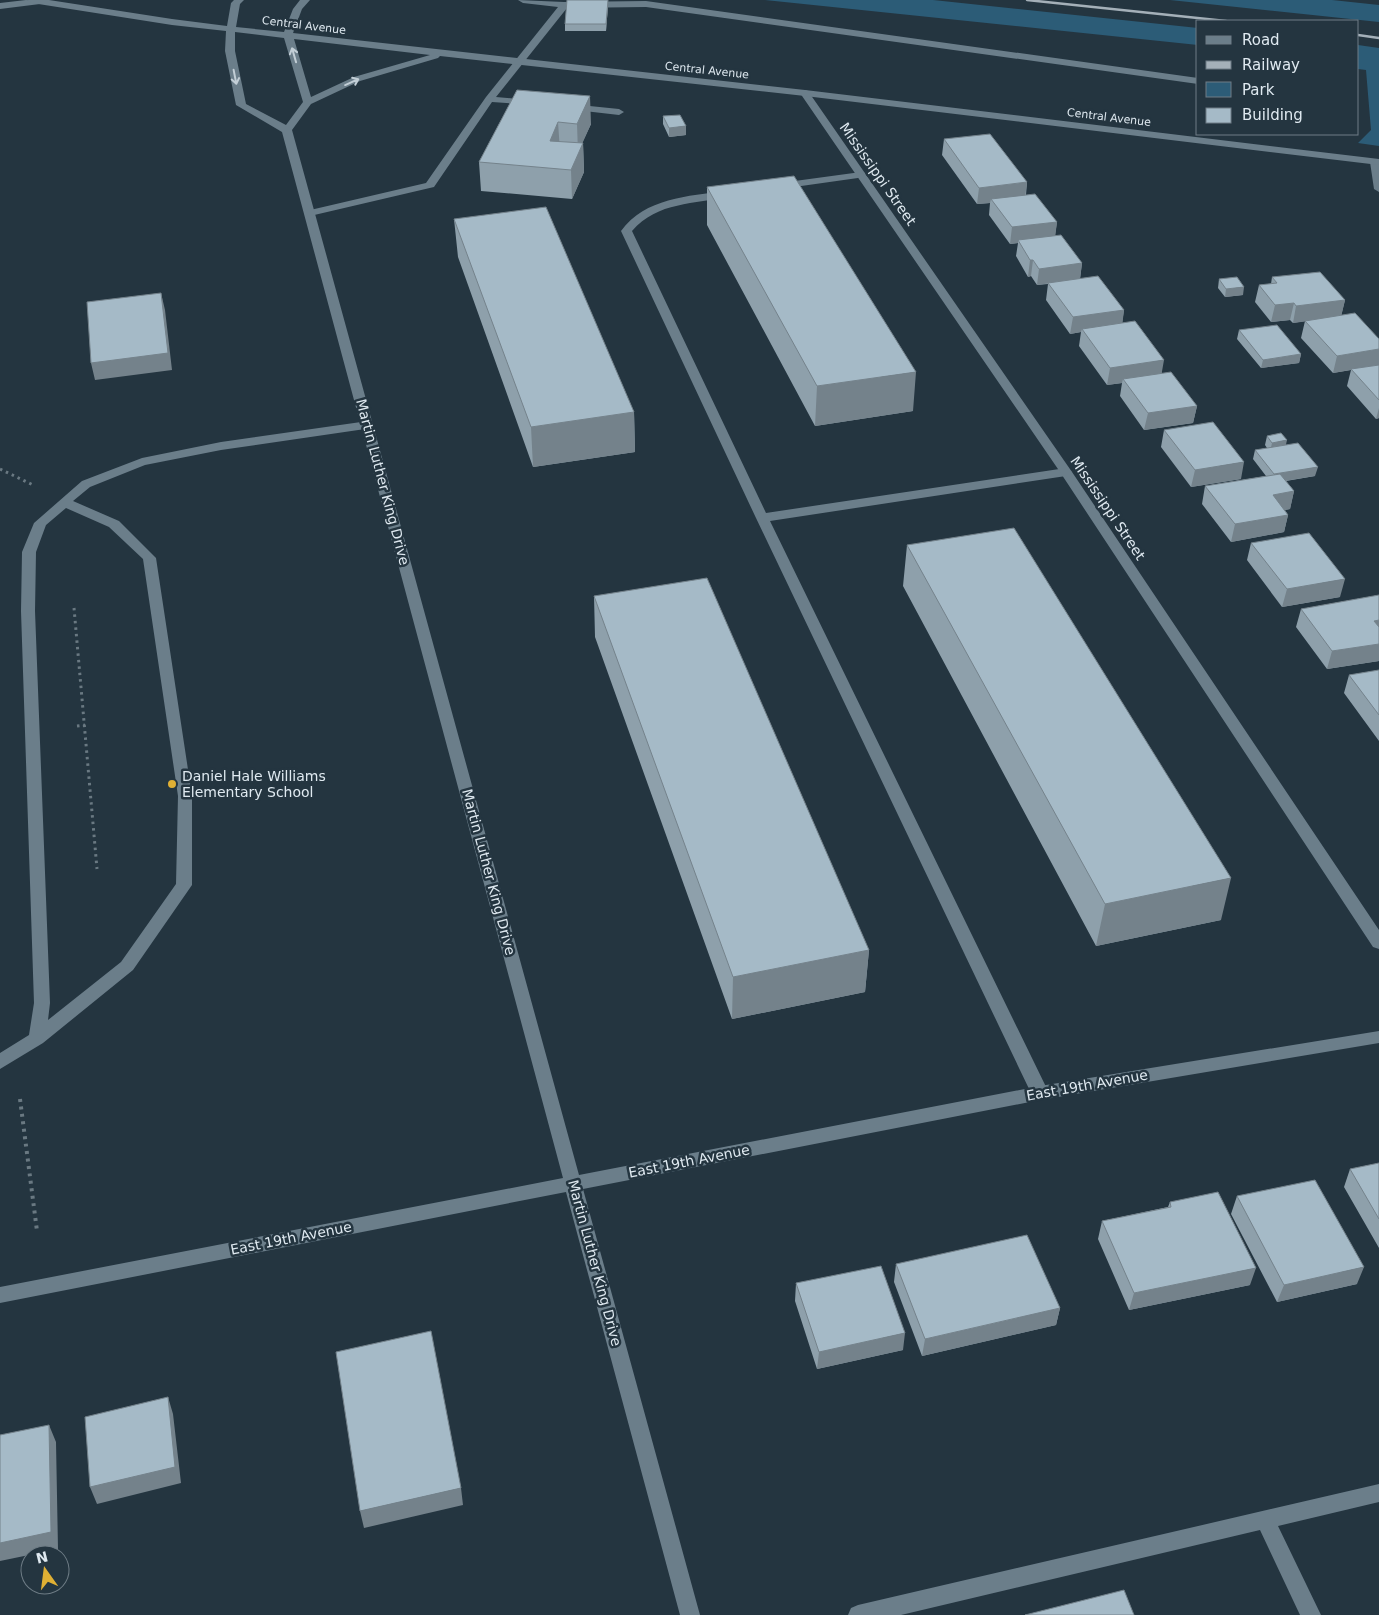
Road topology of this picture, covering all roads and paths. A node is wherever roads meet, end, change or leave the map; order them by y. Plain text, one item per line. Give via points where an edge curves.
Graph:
1 (53, 0) edge
2 (238, 0) edge
3 (305, 0) edge
4 (523, 0) edge
5 (36, 1) edge
6 (564, 5) junction
7 (0, 6) edge
8 (231, 29) junction
9 (288, 35) junction
10 (444, 54) junction
11 (518, 62) junction
12 (1196, 81) edge
13 (805, 93) junction
14 (489, 99) junction
15 (308, 102) junction
16 (544, 104) edge
17 (563, 106) edge
18 (619, 112) dead end
19 (287, 130) junction
20 (1377, 162) edge
21 (861, 175) junction
22 (768, 188) edge
23 (1379, 189) edge
24 (740, 192) edge
25 (310, 213) junction
26 (368, 425) junction
27 (0, 469) edge
28 (1066, 472) junction
29 (38, 488) dead end
30 (64, 502) junction
31 (762, 518) junction
32 (74, 608) dead end
33 (85, 725) junction
34 (77, 726) dead end
35 (97, 869) dead end
36 (1379, 943) edge
37 (1379, 1037) edge
38 (36, 1038) junction
39 (0, 1062) edge
40 (1040, 1093) junction
41 (20, 1098) dead end
42 (573, 1184) junction
43 (37, 1231) dead end
44 (0, 1295) edge
45 (1379, 1493) edge
46 (1265, 1520) junction
47 (690, 1615) edge
48 (858, 1615) edge
49 (1311, 1615) edge

1 - 5 main road
2 - 8 main road
3 - 9 main road
4 - 6 main road
5 - 7 main road
5 - 8 main road, Central Avenue
6 - 11 main road
6 - 12 main road via 646,4
8 - 9 main road, Central Avenue
8 -> 19 main road via 230,51 241,104
9 - 10 main road, Central Avenue
15 -> 9 main road
10 - 11 main road, Central Avenue
15 -> 10 main road via 358,79
11 - 13 main road, Central Avenue
11 - 14 main road
13 - 20 main road, Central Avenue
13 - 21 main road, Mississippi Street
14 - 16 main road
14 - 25 main road via 430,185
15 - 19 main road
17 - 18 main road
19 - 25 main road, Martin Luther King Drive
20 - 23 main road
21 - 22 main road
21 - 28 main road, Mississippi Street
24 - 31 main road via 670,203 636,218 626,231
25 - 26 main road, Martin Luther King Drive
26 - 30 main road via 221,446 142,462 86,484
26 - 42 main road, Martin Luther King Drive
27 - 29 path
28 - 31 main road
28 - 36 main road, Mississippi Street
30 - 38 main road via 40,524 29,552 28,620 42,1003
30 - 38 main road via 114,524 149,558 185,796 184,884 127,966
31 - 40 main road
32 - 33 path
33 - 34 path
33 - 35 path
37 - 40 main road, East 19th Avenue
38 - 39 main road
40 - 42 main road, East 19th Avenue
41 - 43 path
42 - 44 main road, East 19th Avenue
42 - 47 main road, Martin Luther King Drive
45 - 46 main road
46 - 48 main road
46 - 49 main road

